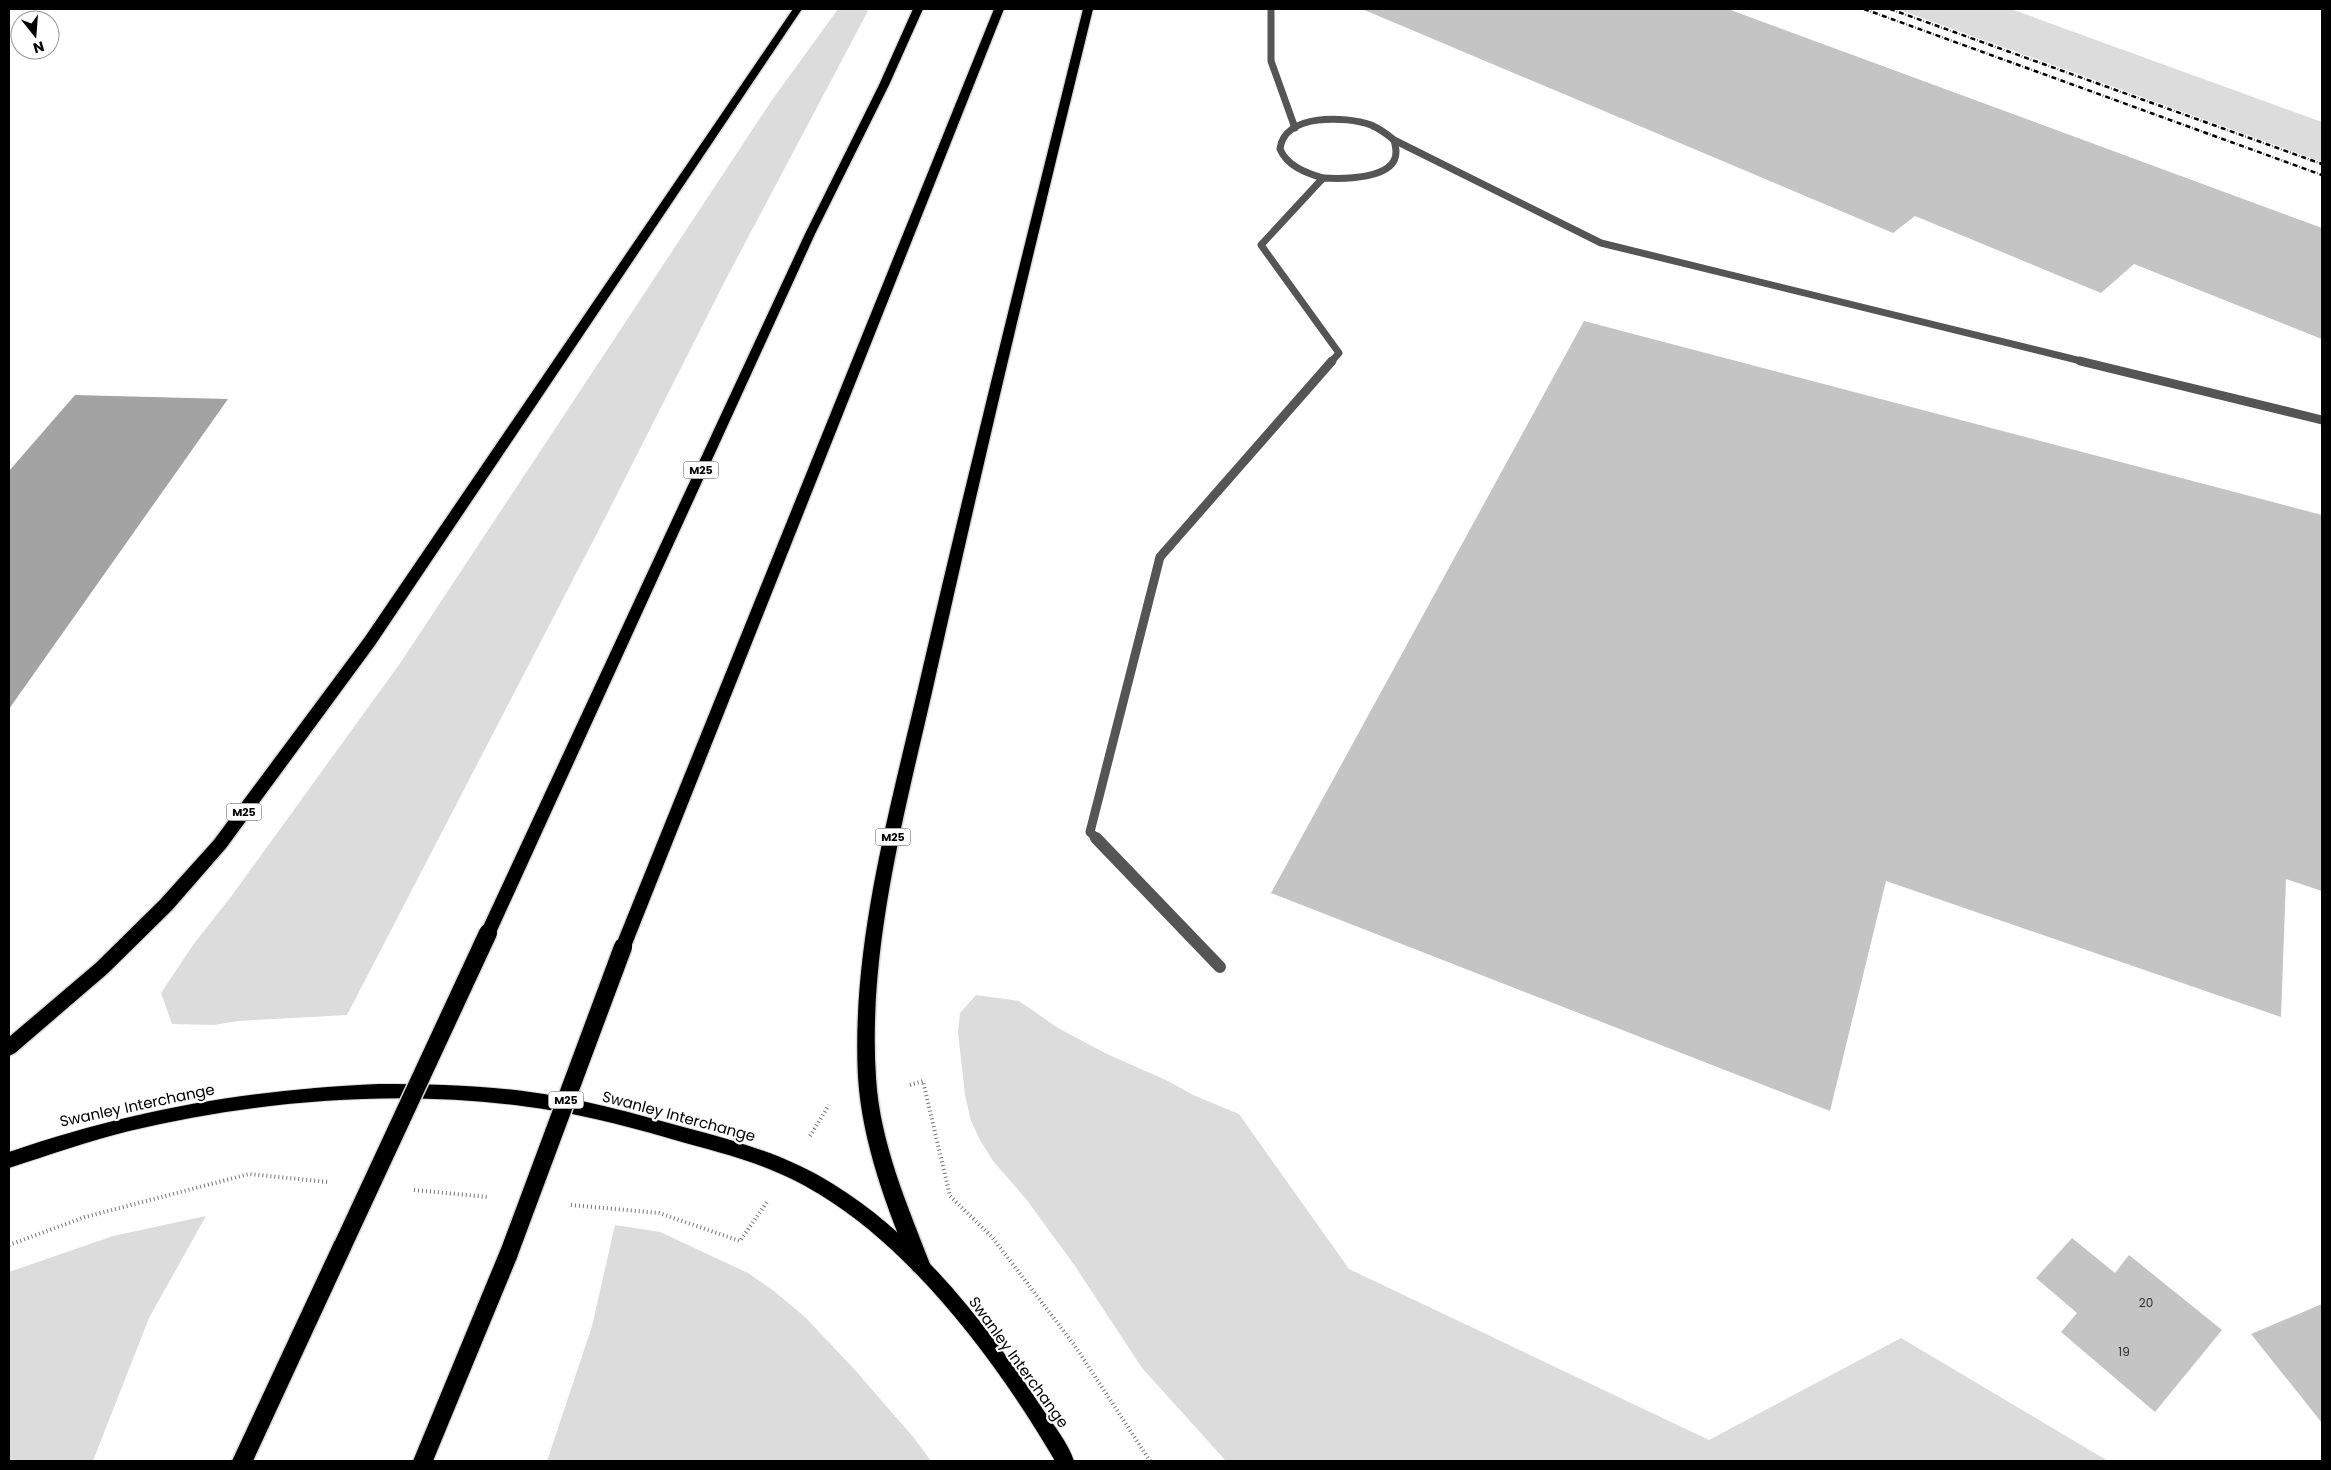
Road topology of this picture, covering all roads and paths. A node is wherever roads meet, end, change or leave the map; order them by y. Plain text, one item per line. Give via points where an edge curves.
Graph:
1 (797, 9) edge
2 (918, 9) edge
3 (999, 9) edge
4 (1088, 9) edge
5 (1271, 9) edge
6 (1295, 128) junction
7 (1394, 140) junction
8 (1323, 178) junction
9 (2322, 420) edge
10 (1220, 967) dead end
11 (9, 1048) edge
12 (869, 1097) junction
13 (9, 1160) edge
14 (789, 1168) junction
15 (337, 1182) dead end
16 (406, 1189) dead end
17 (493, 1197) dead end
18 (562, 1204) dead end
19 (9, 1245) edge
20 (920, 1264) junction
21 (242, 1461) edge
22 (423, 1461) edge
23 (1065, 1461) edge
24 (1150, 1461) edge

1 - 11 highway, M25 via 370,641 226,837 159,912 102,968
2 - 21 highway, M25, bridge via 806,243
3 - 22 highway, M25, bridge via 623,947 509,1253
4 - 12 highway, M25 via 949,582 902,794 870,974
5 - 6 lane via 1271,61
6 - 7 lane via 1321,120 1351,120 1377,127
6 - 8 lane via 1281,142 1283,156 1300,170
7 - 8 lane via 1397,158 1376,174 1352,179
7 - 9 lane via 1601,243
8 - 10 lane via 1261,245 1339,353 1160,556 1090,832
12 - 14 path via 829,1104
12 - 20 highway, M25 via 893,1191
12 - 24 path via 922,1082 950,1196 992,1237 1075,1346
13 - 14 highway, Swanley Interchange via 54,1143 181,1112 289,1096 390,1091 503,1096 577,1108 740,1150
14 - 18 path via 740,1241 659,1213
14 - 20 highway, Swanley Interchange via 854,1207
15 - 19 path via 249,1174 85,1217
16 - 17 path
20 - 23 highway, Swanley Interchange via 1012,1378

